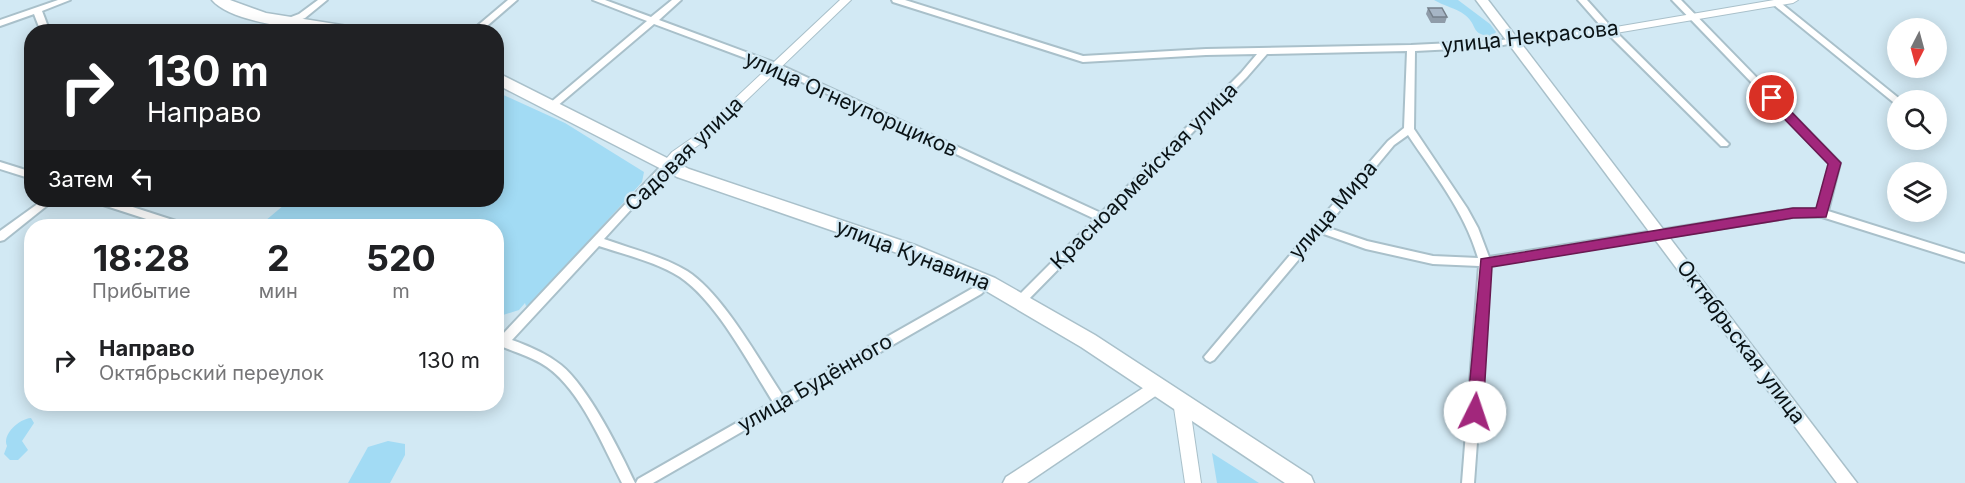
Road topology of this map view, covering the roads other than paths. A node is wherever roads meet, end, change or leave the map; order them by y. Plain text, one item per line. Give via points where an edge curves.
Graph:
1 (66, 0) edge
2 (219, 0) edge
3 (323, 0) edge
4 (513, 0) edge
5 (597, 0) edge
6 (677, 0) edge
7 (846, 0) edge
8 (896, 0) edge
9 (1482, 0) edge
10 (1582, 0) edge
11 (1676, 0) edge
12 (1793, 0) edge
13 (1777, 3) junction
14 (38, 10) junction
15 (1692, 17) junction
16 (289, 20) junction
17 (652, 21) junction
18 (0, 23) edge
19 (43, 24) edge
20 (283, 24) edge
21 (311, 24) edge
22 (484, 24) edge
23 (1610, 31) junction
24 (1514, 40) junction
25 (1411, 48) junction
26 (1264, 51) junction
27 (775, 66) junction
28 (504, 81) edge
29 (1887, 94) edge
30 (553, 105) junction
31 (1409, 129) junction
32 (1724, 144) dead end
33 (0, 165) edge
34 (666, 166) junction
35 (24, 173) edge
36 (40, 207) edge
37 (122, 207) edge
38 (1822, 213) junction
39 (1101, 218) junction
40 (157, 219) edge
41 (1317, 228) junction
42 (1659, 234) junction
43 (0, 237) edge
44 (597, 242) junction
45 (1965, 258) edge
46 (1485, 262) junction
47 (988, 282) junction
48 (1021, 300) junction
49 (504, 336) edge
50 (504, 342) edge
51 (1210, 357) dead end
52 (1158, 386) junction
53 (1181, 401) junction
54 (780, 402) junction
55 (629, 483) edge
56 (642, 483) edge
57 (1012, 483) edge
58 (1193, 483) edge
59 (1303, 483) edge
60 (1468, 483) edge
61 (1848, 483) edge

1 - 14 street
2 - 16 main road via 239,10
3 - 16 street via 302,16
4 - 22 street
5 - 17 street, улица Огнеупорщиков
6 - 17 street
7 - 27 street, Садовая улица
8 - 26 street, улица Некрасова via 1083,59
9 - 24 main road, Октябрьская улица
10 - 23 street
11 - 15 street
12 - 13 street, улица Некрасова
13 - 15 street, улица Некрасова
13 - 29 street
14 - 18 street
14 - 19 street
15 - 23 street, улица Некрасова
15 - 38 street via 1835,163
16 - 20 street
16 - 21 main road
17 - 27 street, улица Огнеупорщиков
17 - 30 street
23 - 24 street, улица Некрасова
23 - 32 street
24 - 25 street, улица Некрасова
24 - 42 main road, Октябрьская улица
25 - 26 street, улица Некрасова
25 - 31 street
26 - 39 street, Красноармейская улица
27 - 34 street, Садовая улица
27 - 39 street, улица Огнеупорщиков
28 - 30 main road, улица Кунавина
30 - 34 main road, улица Кунавина
31 - 41 street, улица Мира via 1391,143
31 - 46 street via 1475,234
33 - 35 street
34 - 44 street, Садовая улица
34 - 47 main road, улица Кунавина via 920,254
36 - 43 street
37 - 40 street
38 - 42 street via 1793,213
38 - 45 street
39 - 48 street, Красноармейская улица
41 - 46 street via 1366,245 1433,260
41 - 51 street, улица Мира
42 - 46 street
42 - 61 main road, Октябрьская улица
44 - 49 street, Садовая улица
44 - 54 street via 685,275 706,293
46 - 60 street
47 - 48 main road, улица Кунавина
47 - 54 street, улица Будённого
48 - 52 main road, улица Кунавина
50 - 55 street via 562,374 577,391
52 - 53 main road, улица Кунавина
52 - 57 main road
53 - 58 street
53 - 59 main road, улица Кунавина
54 - 56 street, улица Будённого

